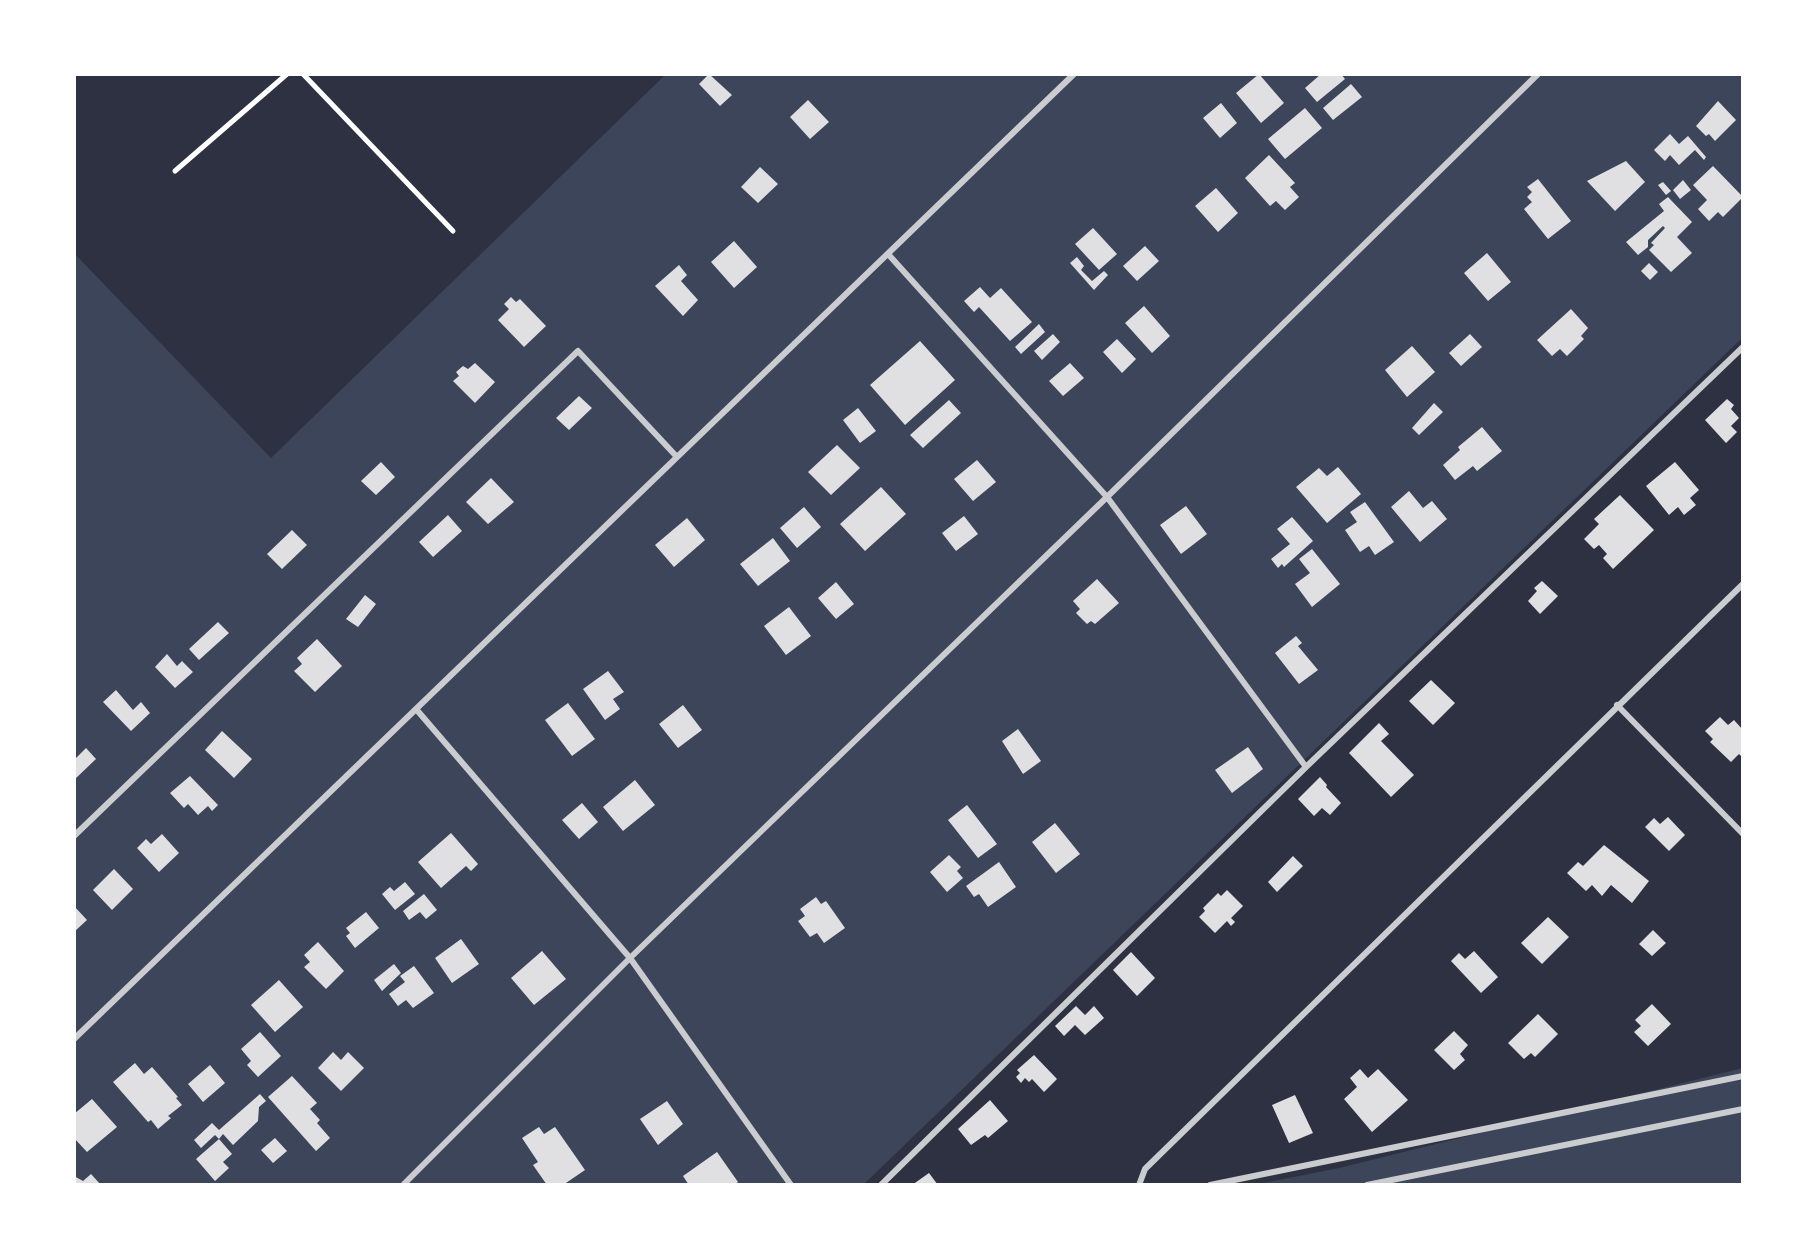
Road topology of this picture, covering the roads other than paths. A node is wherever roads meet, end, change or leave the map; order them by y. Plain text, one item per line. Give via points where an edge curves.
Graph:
1 (1074, 74) edge
2 (1538, 74) edge
3 (888, 254) junction
4 (1743, 347) edge
5 (677, 457) junction
6 (1107, 497) junction
7 (1743, 584) edge
8 (1617, 705) junction
9 (416, 709) junction
10 (1306, 767) junction
11 (1743, 834) edge
12 (74, 836) edge
13 (630, 958) junction
14 (74, 1039) edge
15 (1743, 1076) edge
16 (1743, 1109) edge
17 (403, 1185) edge
18 (791, 1185) edge
19 (881, 1185) edge
20 (1139, 1185) edge
21 (1210, 1185) edge
22 (1367, 1185) edge

1 - 3 lane
2 - 6 lane
3 - 5 lane
3 - 6 lane
4 - 10 lane
5 - 9 lane
5 - 12 lane via 578,351
6 - 10 lane
6 - 13 lane
7 - 8 lane
8 - 11 lane
8 - 20 lane via 1145,1169
9 - 13 lane
9 - 14 lane
10 - 19 lane
13 - 17 lane
13 - 18 lane
15 - 21 lane
16 - 22 lane

